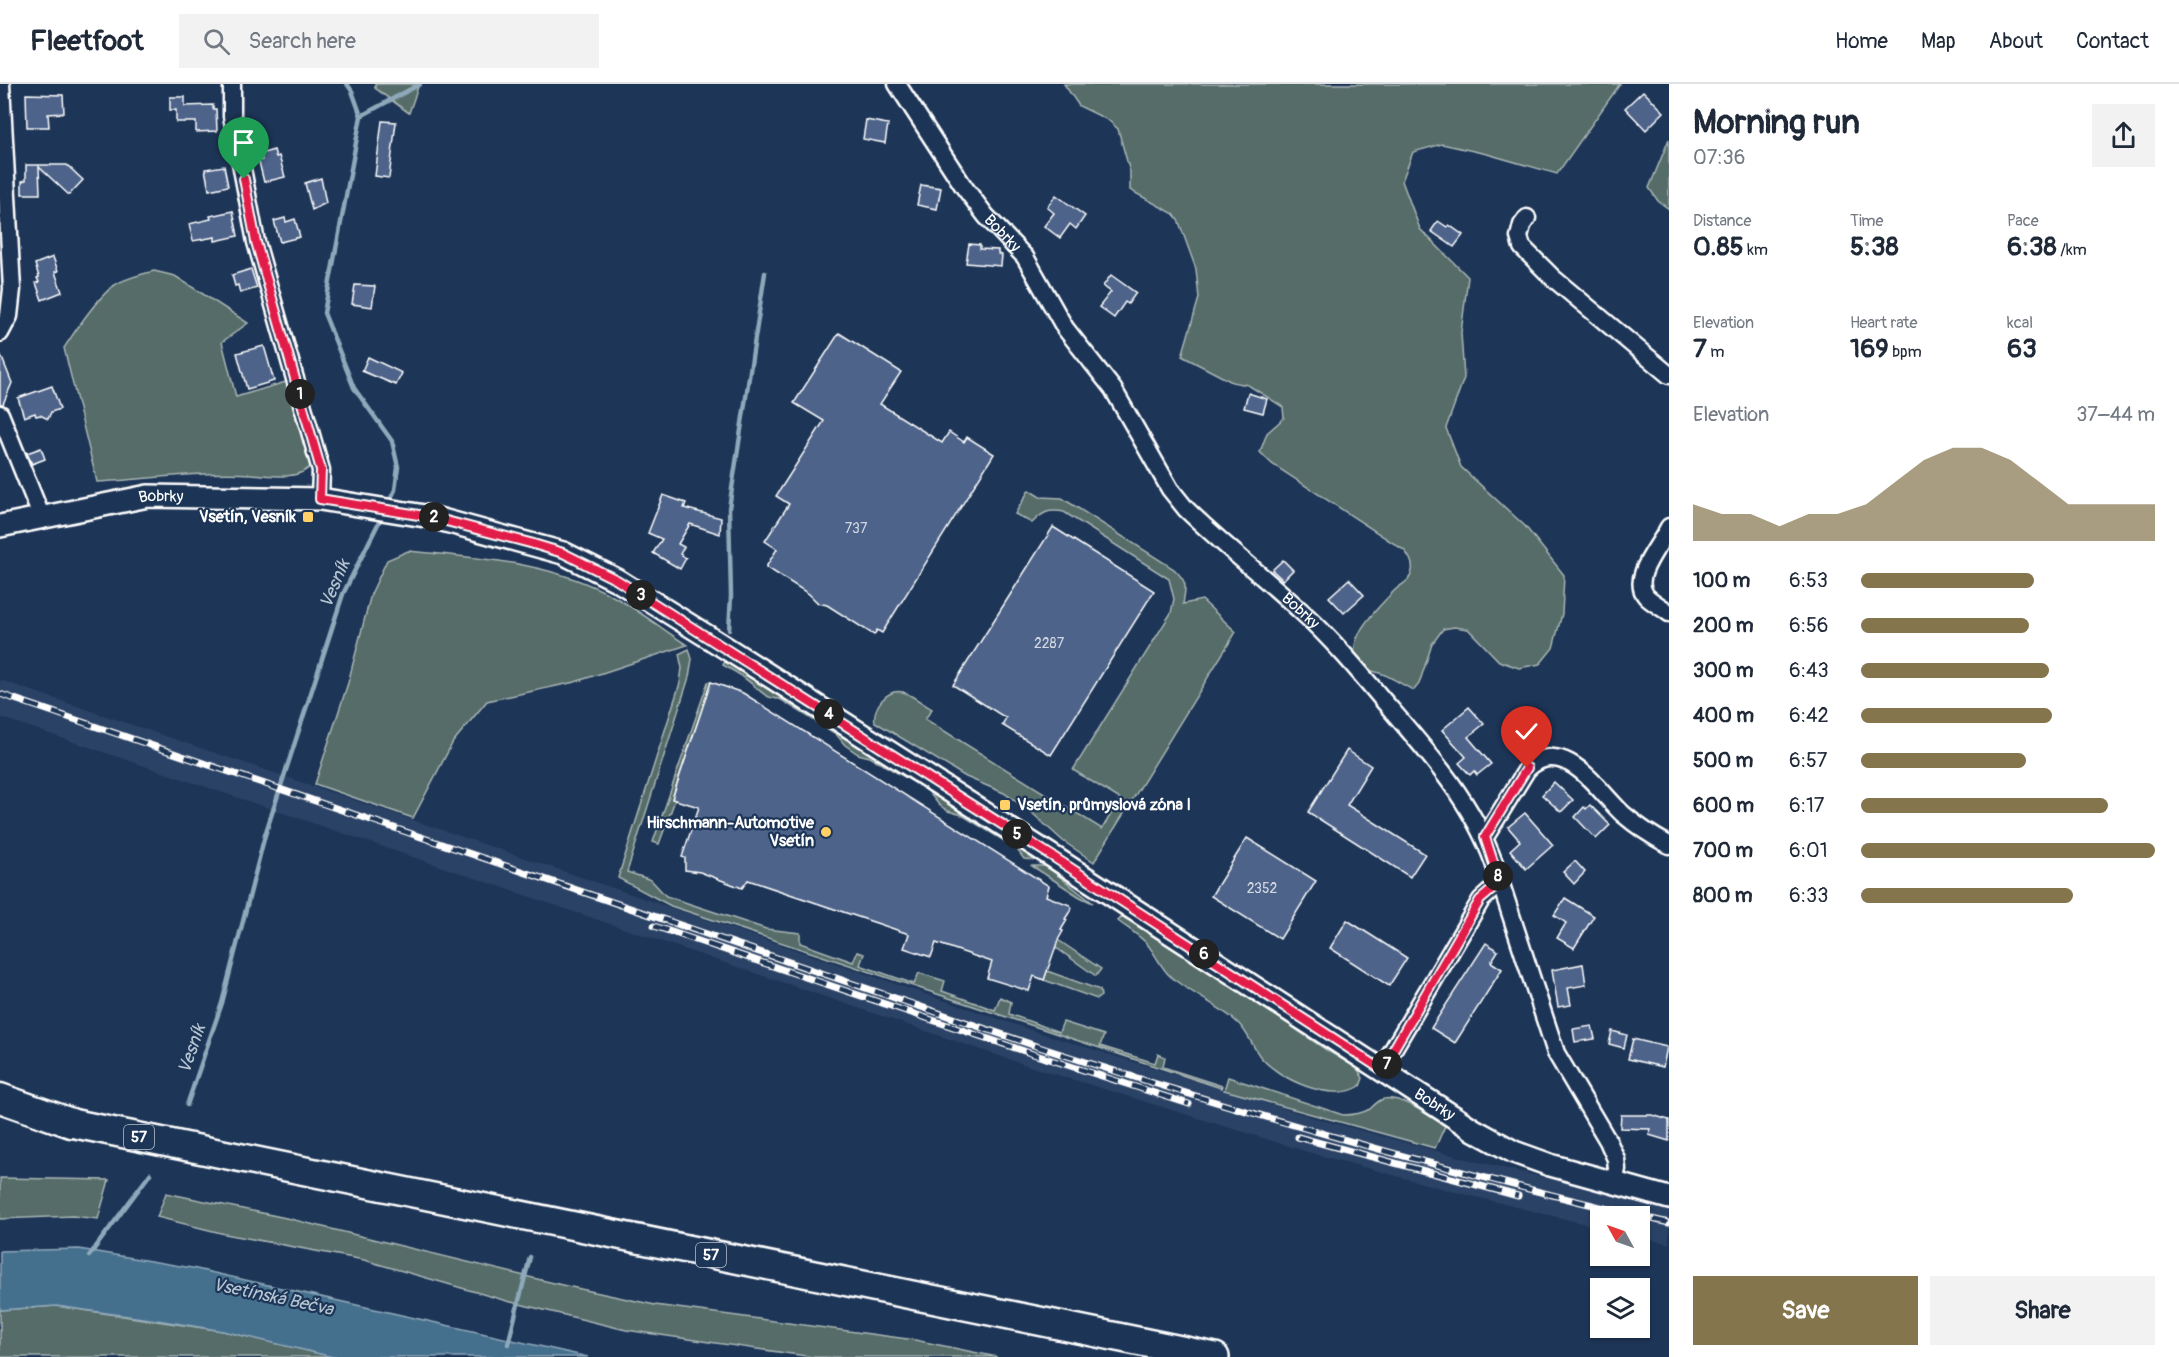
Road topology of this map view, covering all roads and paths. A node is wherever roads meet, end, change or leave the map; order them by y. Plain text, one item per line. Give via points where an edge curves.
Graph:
1 (232, 84) edge
2 (897, 84) edge
3 (1, 92) edge
4 (1527, 218) dead end
5 (0, 333) edge
6 (1669, 375) edge
7 (0, 414) edge
8 (320, 499) junction
9 (42, 518) junction
10 (0, 526) edge
11 (1669, 527) edge
12 (1669, 612) edge
13 (1485, 837) junction
14 (1669, 844) edge
15 (1500, 883) junction
16 (1384, 1071) junction
17 (0, 1098) edge
18 (0, 1114) edge
19 (71, 1123) junction
20 (1614, 1184) junction
21 (1669, 1198) edge
22 (1215, 1357) edge

1 - 8 street via 232,116 256,242 321,470
2 - 13 street, Bobrky via 964,188 1025,257 1065,328 1113,389 1170,489 1205,528 1304,613 1344,655 1448,778
3 - 5 street via 12,289 9,316
4 - 6 street via 1519,237 1521,247
7 - 9 street
8 - 9 street, Bobrky via 148,496
8 - 16 street, Bobrky via 431,517 563,553 617,580
9 - 10 street, Bobrky
11 - 12 street via 1643,571 1641,582 1645,595
13 - 14 street via 1527,768 1535,761 1560,758 1575,765 1634,824
13 - 15 street, Bobrky
15 - 16 street via 1480,900
15 - 20 street, Bobrky via 1556,1053 1616,1159
16 - 20 street, Bobrky via 1514,1152
17 - 19 highway, 57
18 - 19 highway, 57
19 - 22 main road, 57
20 - 21 street, Bobrky

